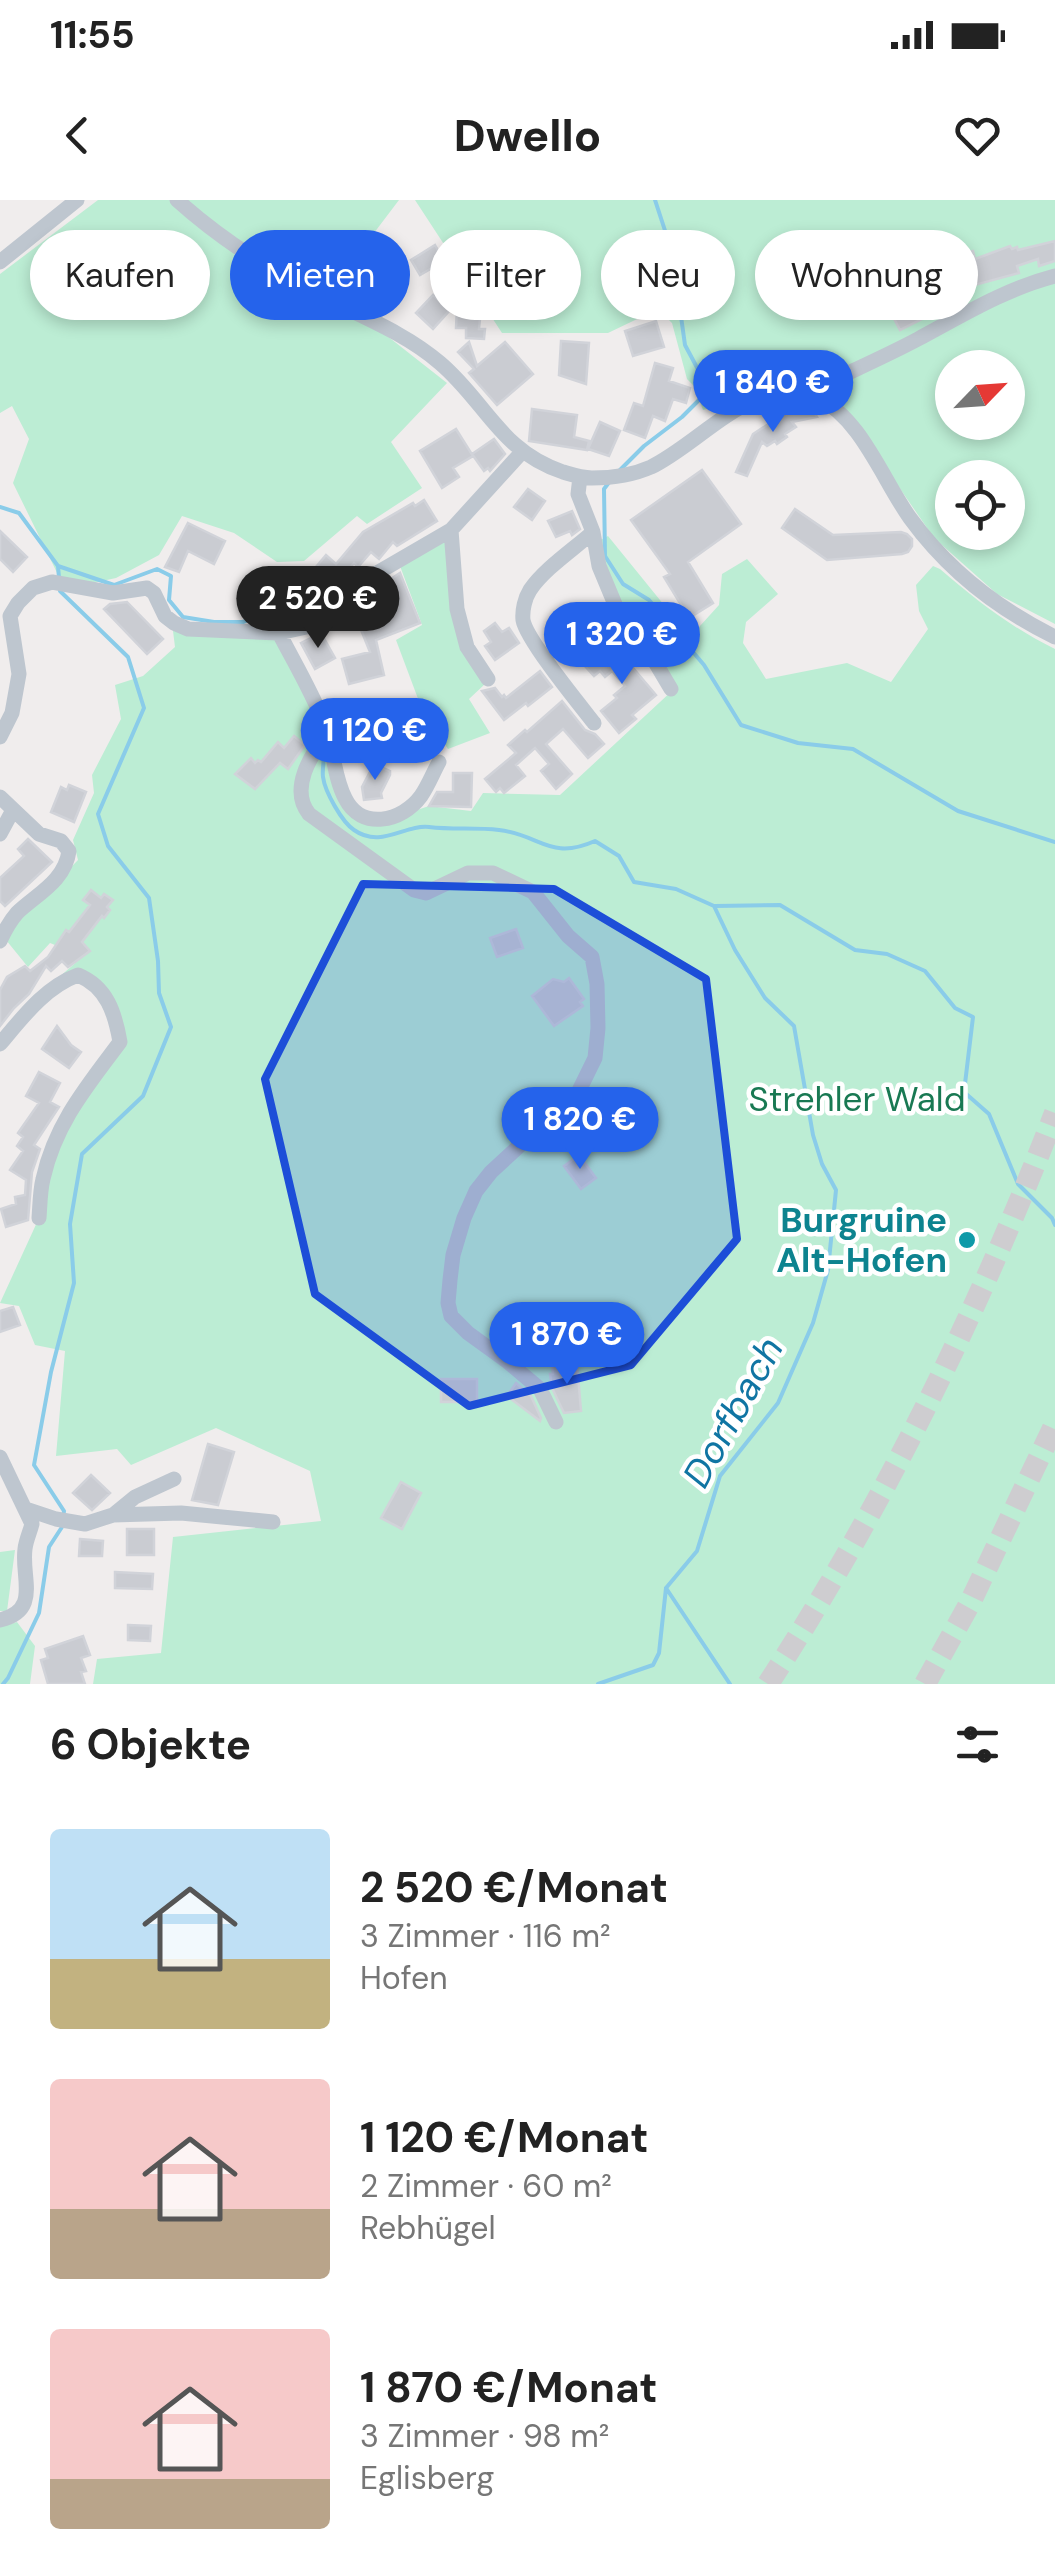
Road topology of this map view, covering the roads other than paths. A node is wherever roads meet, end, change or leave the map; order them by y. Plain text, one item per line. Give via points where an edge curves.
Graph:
1 (77, 200) edge
2 (177, 200) edge
3 (0, 262) edge
4 (1055, 276) edge
5 (815, 398) junction
6 (522, 452) junction
7 (580, 477) junction
8 (451, 530) junction
9 (593, 532) junction
10 (279, 632) junction
11 (1055, 636) edge
12 (488, 679) dead end
13 (671, 689) dead end
14 (594, 723) dead end
15 (0, 737) edge
16 (331, 744) junction
17 (439, 762) dead end
18 (0, 798) edge
19 (13, 810) junction
20 (0, 834) edge
21 (0, 941) edge
22 (0, 1044) edge
23 (39, 1218) dead end
24 (556, 1422) dead end
25 (0, 1457) edge
26 (174, 1479) dead end
27 (26, 1509) junction
28 (113, 1515) junction
29 (273, 1522) dead end
30 (0, 1620) edge

1 - 3 street
2 - 6 street via 249,255 418,345
4 - 5 street via 974,308 825,384
5 - 7 street via 759,398 653,466
5 - 11 street via 842,415 936,550 970,582
6 - 7 street
6 - 8 street
7 - 9 street via 578,494
8 - 10 street via 377,574 311,626
8 - 12 street via 456,609
9 - 13 street via 619,614
9 - 14 street via 532,587 523,621
10 - 15 street via 188,629 165,616 147,588 33,588 10,616 19,674
10 - 16 street
16 - 17 street via 345,798 378,820 403,814
16 - 24 street via 315,749 302,783 300,799 309,814 414,890 426,894 468,872 493,873 533,892 592,957 595,1058 571,1108 530,1136 476,1191 453,1255 448,1303 450,1316 540,1389
18 - 19 street
19 - 20 street
19 - 21 street via 38,834 61,842 68,865 14,916
22 - 23 street via 52,988 78,975 108,999 116,1021 120,1042 70,1108 53,1145
25 - 27 street
26 - 28 street
27 - 28 street via 84,1524
27 - 30 street via 32,1524 24,1550 26,1598 17,1614
28 - 29 street via 181,1512

